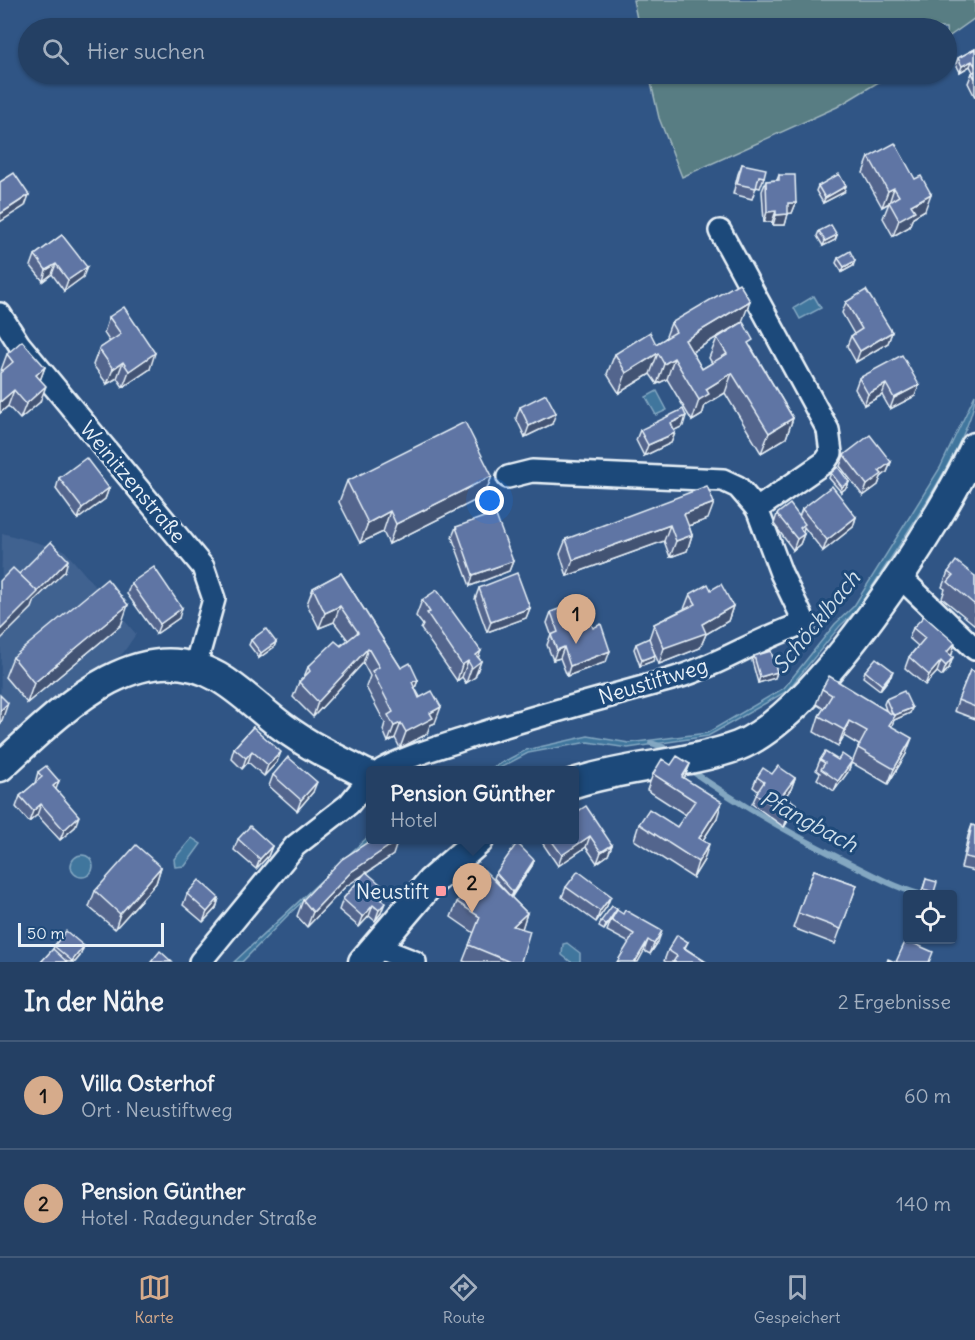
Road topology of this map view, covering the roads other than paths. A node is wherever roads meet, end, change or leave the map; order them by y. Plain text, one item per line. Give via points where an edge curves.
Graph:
1 (720, 231) dead end
2 (0, 314) edge
3 (975, 447) edge
4 (508, 477) dead end
5 (757, 509) junction
6 (900, 577) junction
7 (975, 649) edge
8 (195, 667) junction
9 (390, 766) edge
10 (0, 767) edge
11 (366, 775) edge
12 (366, 782) edge
13 (579, 782) edge
14 (465, 844) edge
15 (368, 954) edge
16 (200, 962) edge
17 (415, 962) edge

1 - 5 street via 828,430 831,453 825,462
2 - 8 street, Weinitzenstraße via 19,344 202,567 214,599
3 - 6 main road via 963,474
4 - 5 street, Neustiftweg via 532,471 723,480 738,487
5 - 9 street, Neustiftweg via 805,623 781,630 752,647 677,678 515,722
6 - 7 street
6 - 13 main road via 818,682 762,732 738,745
8 - 10 main road via 161,662 127,671 54,718
8 - 11 main road via 217,677 322,752
12 - 16 street via 349,804 295,846
14 - 15 main road
15 - 17 street

